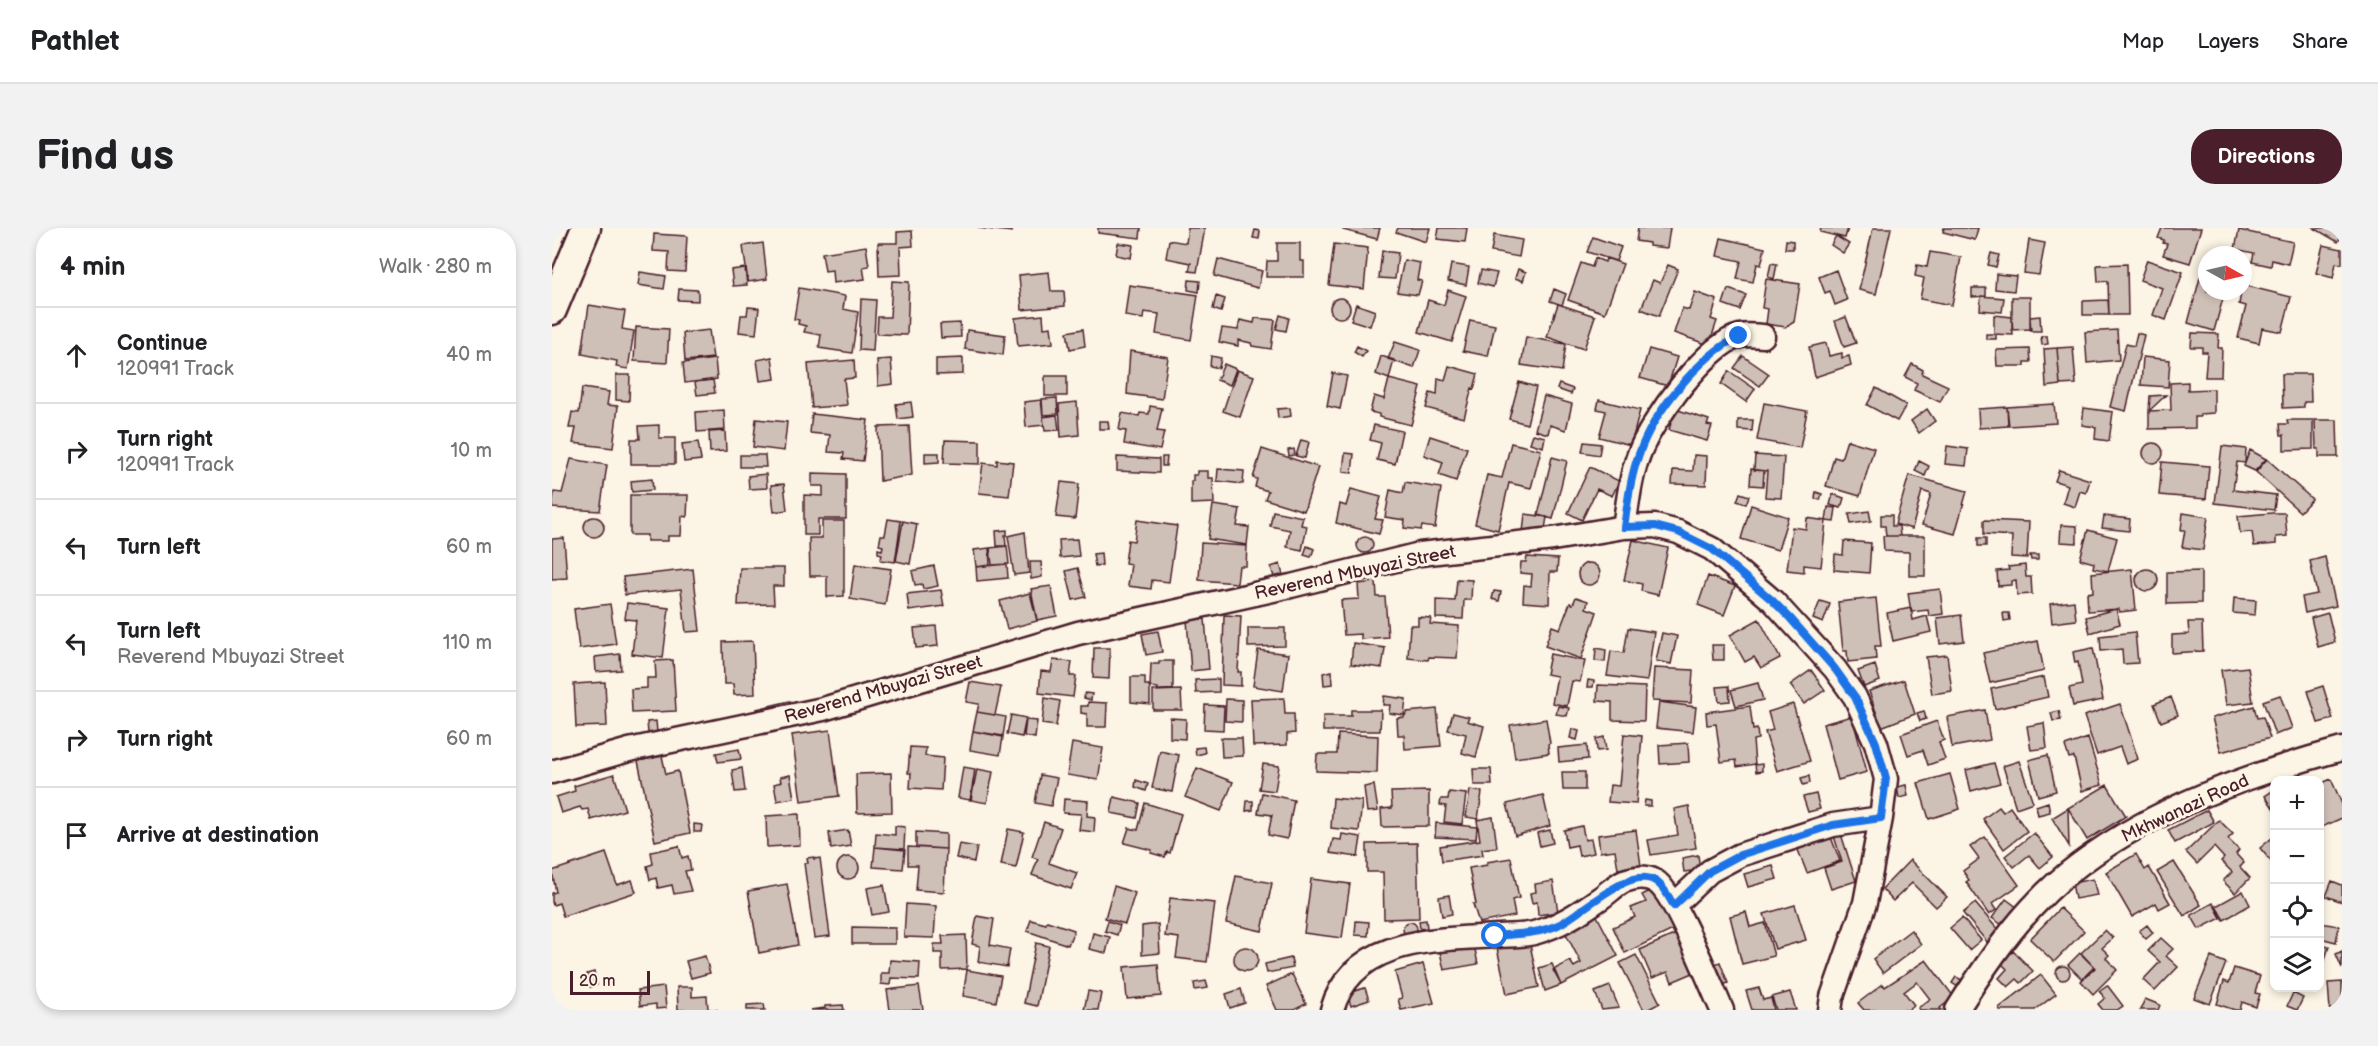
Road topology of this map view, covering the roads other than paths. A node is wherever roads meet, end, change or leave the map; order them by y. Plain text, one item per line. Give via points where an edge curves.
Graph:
1 (586, 228) edge
2 (552, 310) edge
3 (1763, 336) dead end
4 (1624, 527) junction
5 (2342, 749) edge
6 (552, 772) edge
7 (1881, 818) junction
8 (1674, 906) junction
9 (1332, 1010) edge
10 (1722, 1010) edge
11 (1830, 1010) edge
12 (1957, 1010) edge

1 - 2 street
3 - 4 street via 1739,336 1721,345 1689,377 1658,417 1639,452
4 - 6 street, Reverend Mbuyazi Street via 1420,555 1078,633 822,709 628,750
4 - 7 street, Reverend Mbuyazi Street via 1655,526 1678,532 1712,549 1790,618 1855,697 1876,743 1886,778
5 - 12 street, Mkhwanazi Road via 2236,783 2171,811 2125,834 2079,864 2008,935
7 - 8 street via 1833,825 1740,855 1710,871
7 - 11 street, Reverend Mbuyazi Street via 1865,903
8 - 9 street via 1658,882 1644,877 1624,881 1557,926 1532,933 1421,942 1387,949 1347,978 1337,992
8 - 10 street

